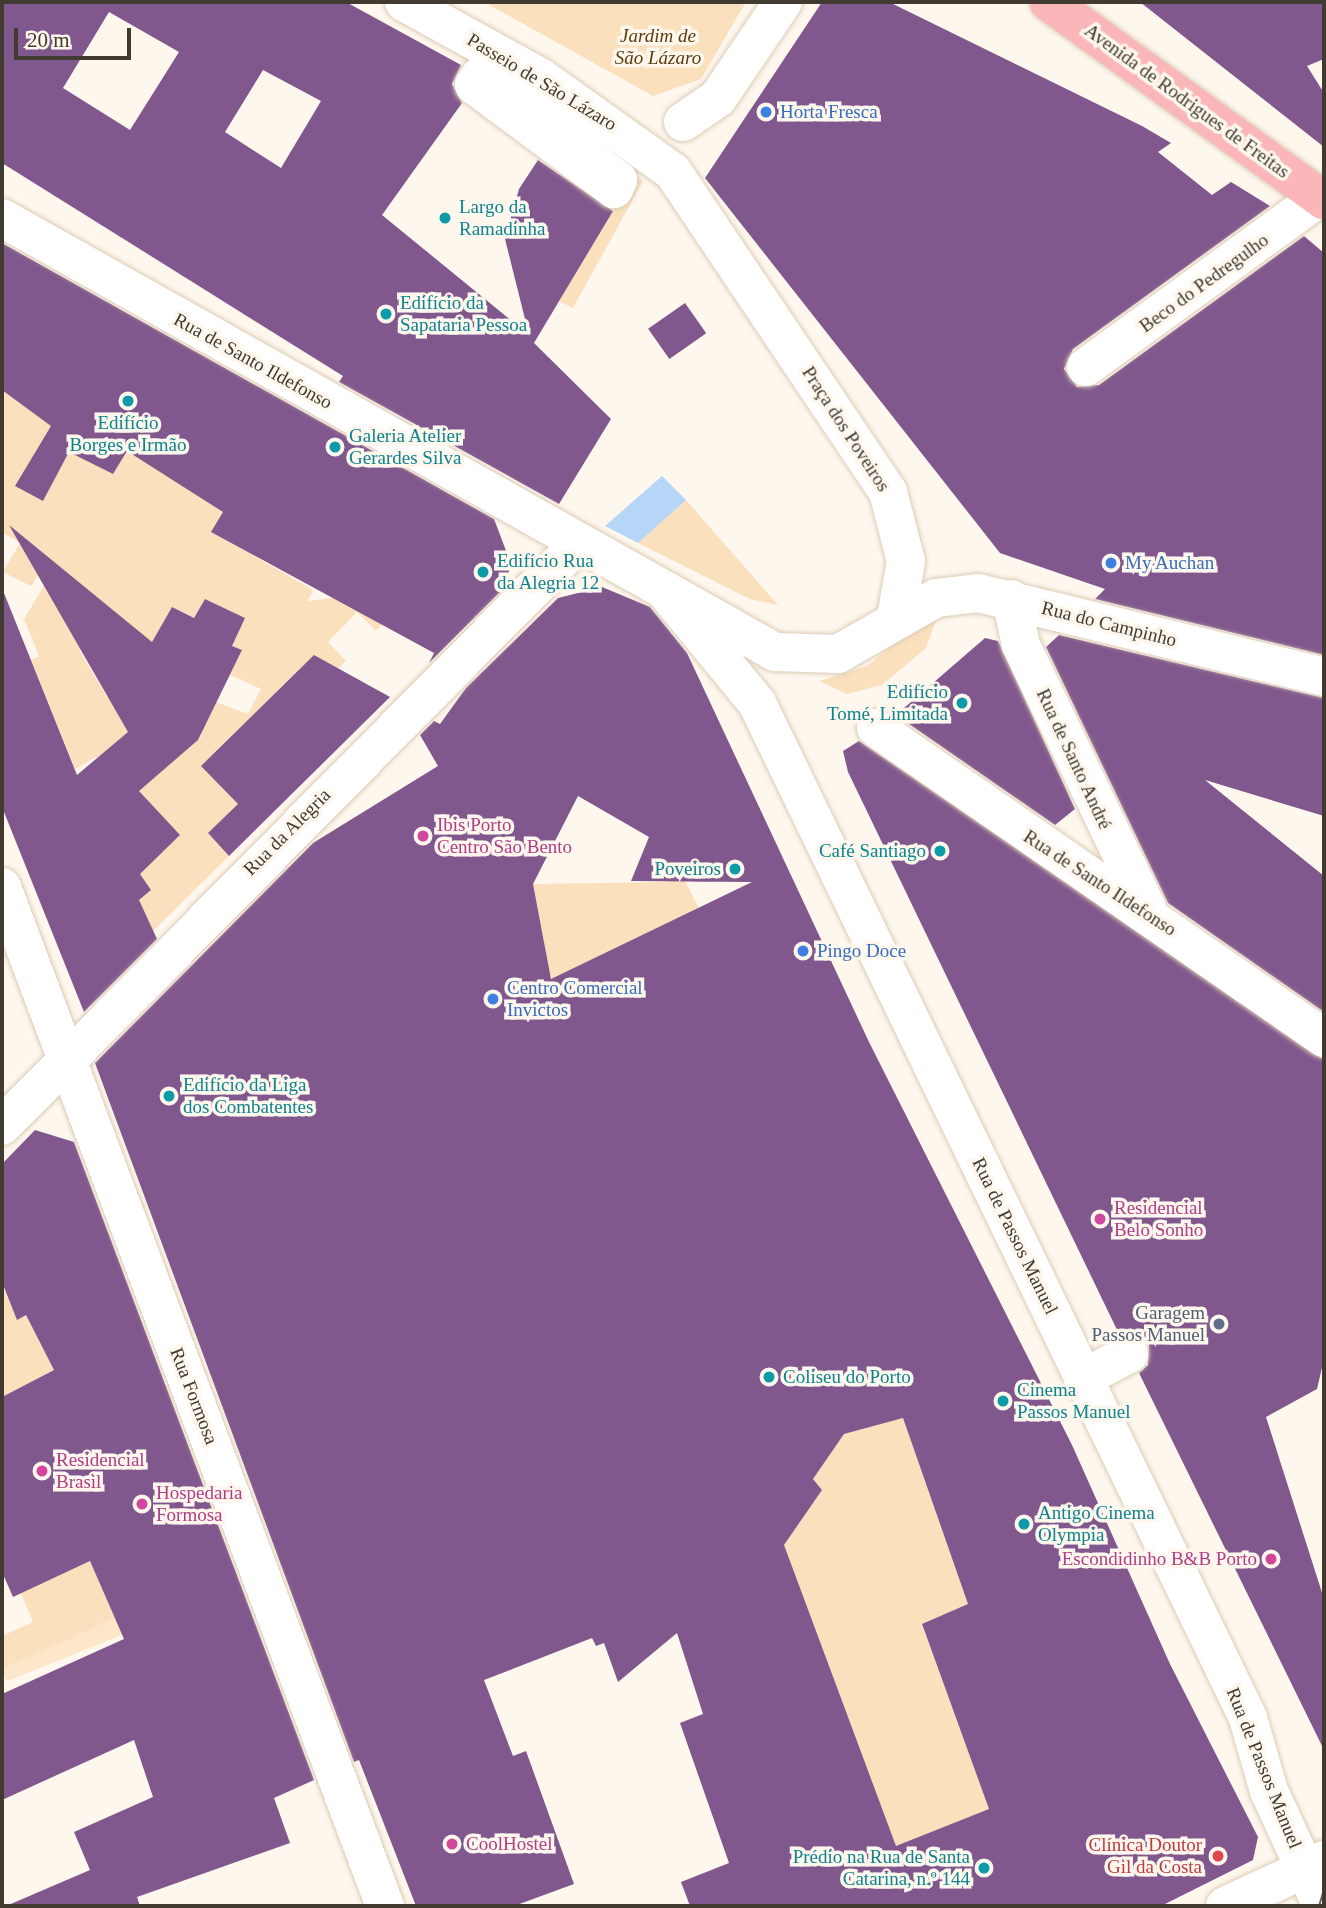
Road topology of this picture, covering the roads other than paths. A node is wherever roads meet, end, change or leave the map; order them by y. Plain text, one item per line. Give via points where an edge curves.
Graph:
1 (404, 2) edge
2 (783, 2) edge
3 (1049, 2) edge
4 (683, 122) dead end
5 (673, 172) joint
6 (1322, 198) edge
7 (2, 218) edge
8 (1086, 367) dead end
9 (579, 544) junction
10 (665, 591) junction
11 (1012, 599) junction
12 (896, 618) junction
13 (1324, 677) edge
14 (876, 728) dead end
15 (2, 887) edge
16 (1150, 913) junction
17 (1324, 1038) edge
18 (69, 1058) junction
19 (2, 1126) edge
20 (1129, 1353) dead end
21 (1083, 1378) junction
22 (1315, 1865) edge
23 (385, 1906) edge
24 (1225, 1906) edge
25 (1322, 1906) edge

1 - 5 street, Passeio de São Lázaro via 540,77
2 - 4 street via 718,98
3 - 6 main road, Avenida de Rodrigues de Freitas
5 - 12 street, Praça dos Poveiros via 888,492 906,561
6 - 8 street, Beco do Pedregulho
7 - 9 street, Rua de Santo Ildefonso
9 - 10 street
9 - 18 street, Rua da Alegria
10 - 12 street via 775,652 810,657 838,654
10 - 21 street, Rua de Passos Manuel via 757,703
11 - 12 street, Rua do Campinho via 955,593
11 - 13 street, Rua do Campinho
11 - 16 street, Rua de Santo André via 1021,645
14 - 16 street, Rua de Santo Ildefonso via 988,811
15 - 18 street, Rua Formosa
16 - 17 street, Rua de Santo Ildefonso
18 - 19 street, Rua da Alegria
18 - 23 street, Rua Formosa
20 - 21 street
21 - 22 street, Rua de Passos Manuel via 1248,1718 1269,1791
22 - 24 street
22 - 25 street, Rua de Passos Manuel

